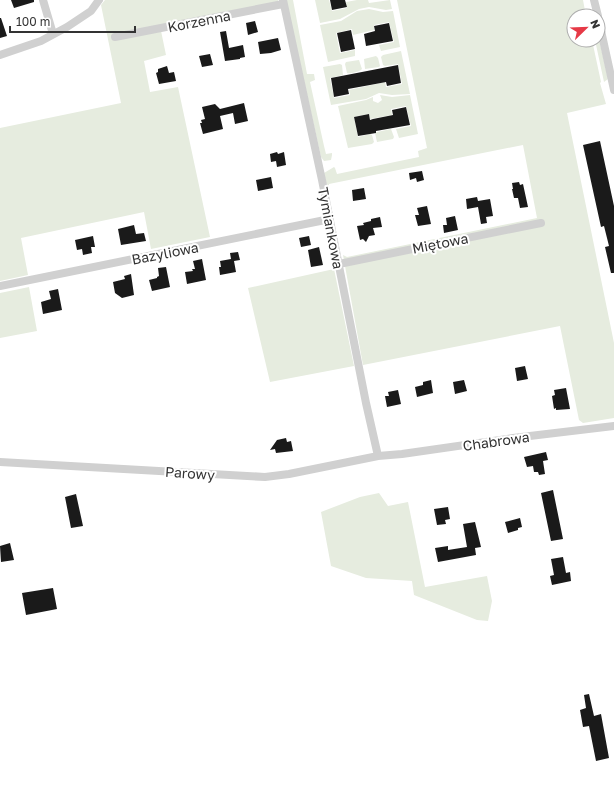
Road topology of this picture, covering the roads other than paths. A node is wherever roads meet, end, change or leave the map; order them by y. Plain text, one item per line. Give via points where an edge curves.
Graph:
1 (43, 0) edge
2 (99, 0) edge
3 (283, 2) edge
4 (53, 34) junction
5 (115, 37) dead end
6 (605, 48) edge
7 (0, 55) edge
8 (614, 90) edge
9 (330, 219) junction
10 (541, 223) dead end
11 (339, 264) junction
12 (0, 286) edge
13 (614, 426) edge
14 (378, 456) junction
15 (0, 462) edge

1 - 4 street
2 - 4 street via 91,11
3 - 5 street, Korzenna
3 - 9 street, Tymiankowa
4 - 7 street via 41,41
6 - 8 street
9 - 11 street, Tymiankowa
9 - 12 street, Bazyliowa
10 - 11 street, Miętowa
11 - 14 street, Tymiankowa
13 - 14 street, Chabrowa
14 - 15 street, Parowy via 265,477

